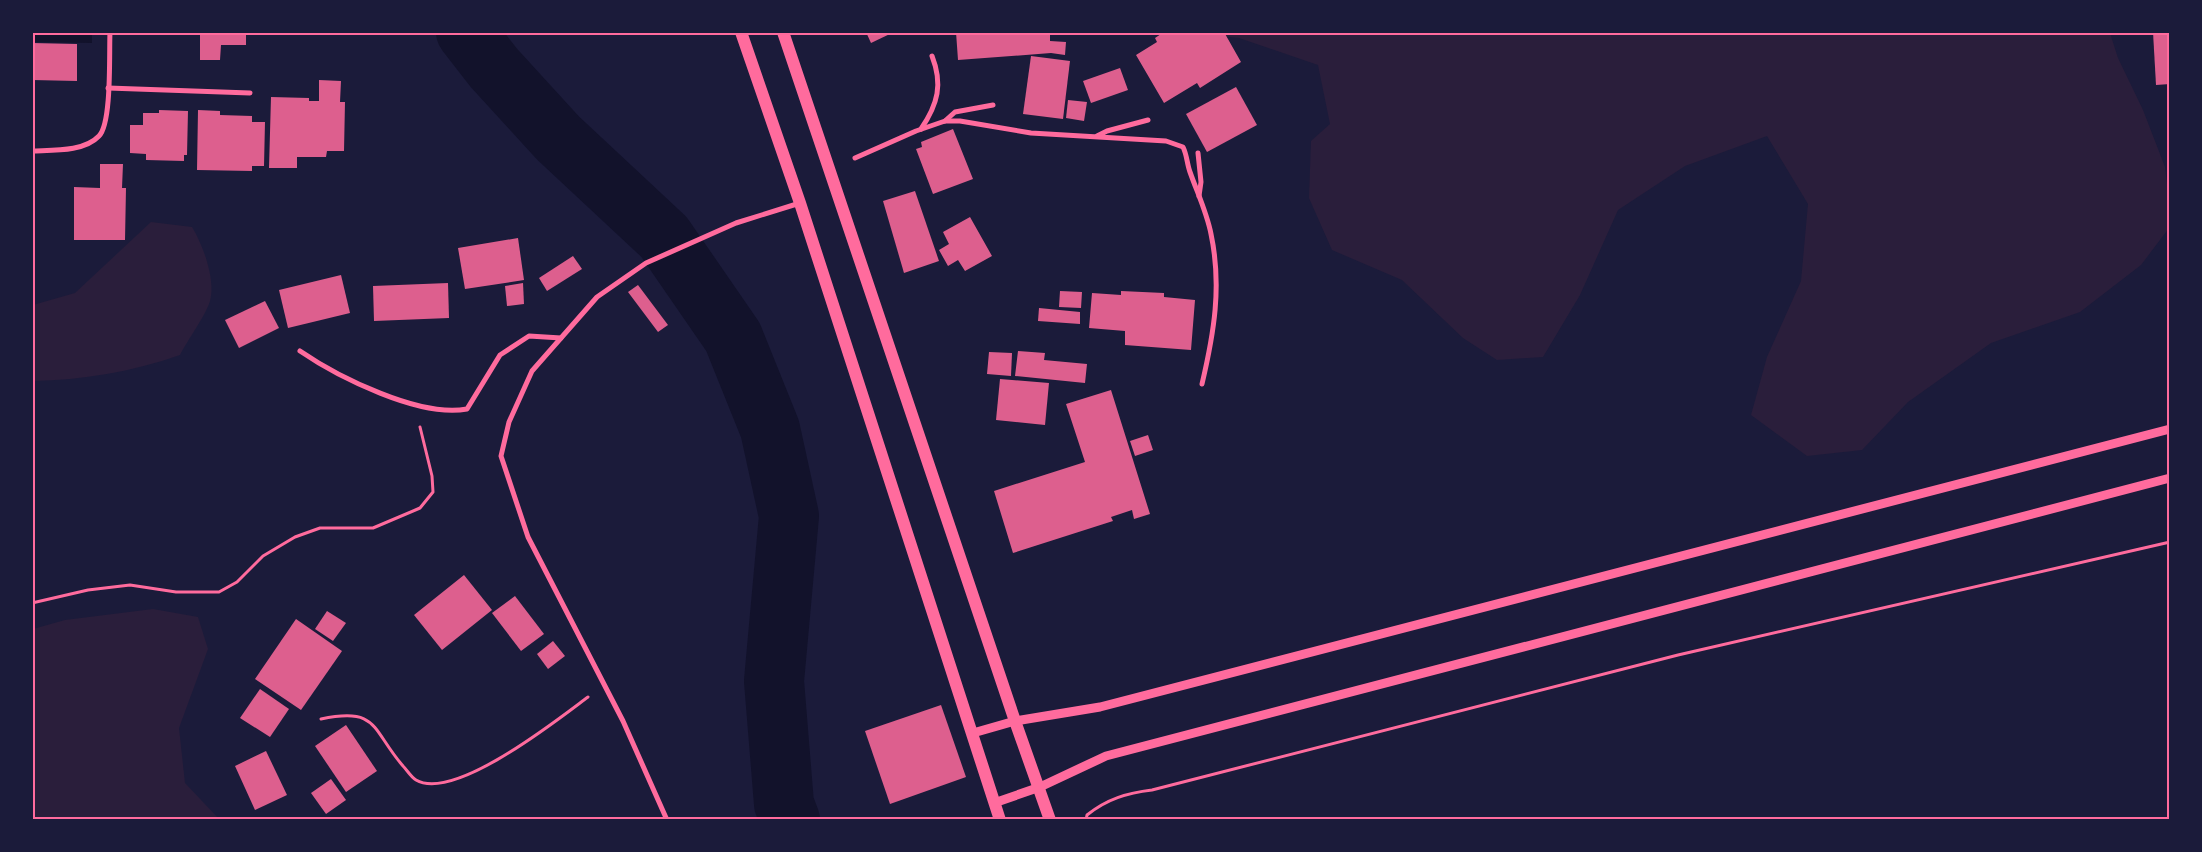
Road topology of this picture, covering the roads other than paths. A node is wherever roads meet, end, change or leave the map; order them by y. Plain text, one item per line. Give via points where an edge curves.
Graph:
1 (110, 32) edge
2 (741, 32) edge
3 (783, 32) edge
4 (932, 56) dead end
5 (108, 88) junction
6 (250, 94) dead end
7 (993, 105) dead end
8 (1148, 120) dead end
9 (944, 121) junction
10 (920, 129) junction
11 (1096, 136) junction
12 (32, 151) edge
13 (1198, 154) dead end
14 (855, 158) dead end
15 (1198, 197) junction
16 (800, 203) junction
17 (561, 338) junction
18 (300, 351) dead end
19 (1202, 384) dead end
20 (2170, 428) edge
21 (2170, 478) edge
22 (1014, 721) junction
23 (973, 733) junction
24 (1040, 788) junction
25 (994, 803) junction
26 (666, 820) edge
27 (1000, 820) edge
28 (1050, 820) edge

1 - 5 street
2 - 16 main road
3 - 22 main road
4 - 10 street via 939,84 932,113
5 - 6 street
5 - 12 street via 105,122 100,136 82,146
7 - 9 street via 955,112
8 - 11 street
9 - 10 street
9 - 11 street via 1032,133
10 - 14 street
11 - 15 street via 1166,141 1183,147
13 - 15 street via 1201,182
15 - 19 street via 1211,231 1217,298
16 - 17 street via 736,224 646,264 597,297
16 - 23 main road
17 - 18 street via 529,336 500,355 467,408 454,411 397,400 329,371
17 - 26 street via 532,371 509,422 501,456 528,537 623,721
20 - 22 street via 1100,707
21 - 24 street via 1106,756
22 - 23 street
22 - 24 main road
23 - 25 main road
24 - 25 street
24 - 28 main road
25 - 27 main road

